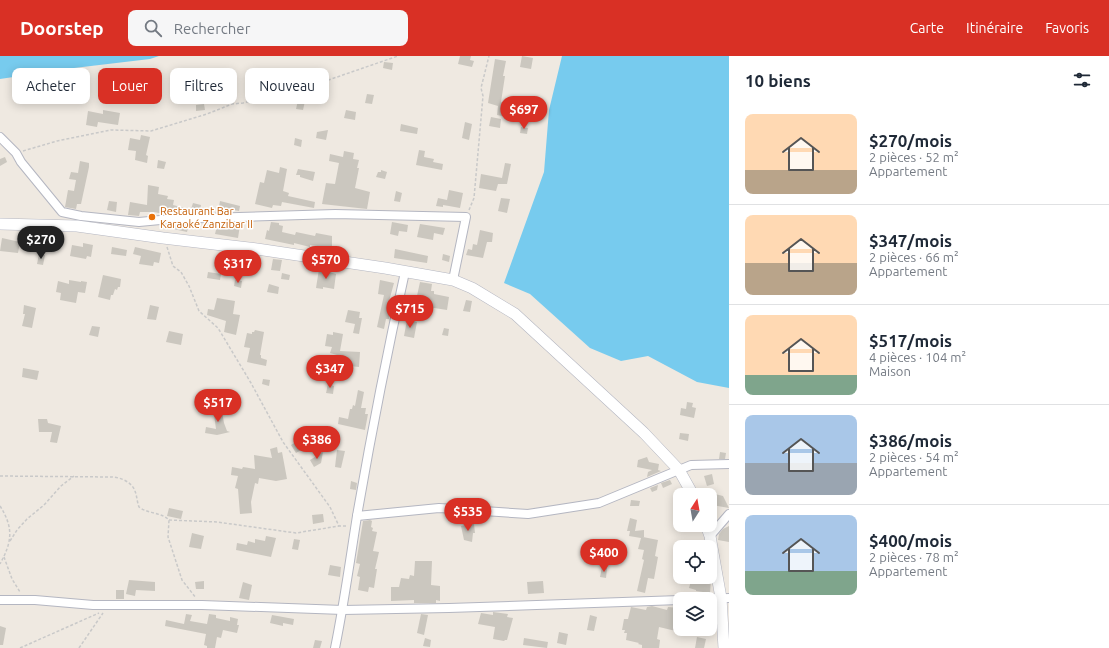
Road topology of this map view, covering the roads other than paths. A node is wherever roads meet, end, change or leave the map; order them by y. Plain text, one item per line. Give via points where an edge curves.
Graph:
1 (0, 137) edge
2 (64, 212) junction
3 (81, 216) junction
4 (152, 221) junction
5 (0, 224) edge
6 (49, 225) junction
7 (128, 233) junction
8 (148, 236) junction
9 (405, 272) junction
10 (454, 280) junction
11 (729, 464) edge
12 (679, 470) junction
13 (689, 488) edge
14 (729, 514) edge
15 (357, 516) junction
16 (709, 532) edge
17 (710, 536) junction
18 (725, 598) edge
19 (0, 600) edge
20 (673, 600) edge
21 (343, 610) junction
22 (335, 648) edge
23 (724, 648) edge

1 - 2 street
2 - 3 street
2 - 6 street via 63,217
3 - 4 street via 137,222
3 - 7 street
4 - 8 street
4 - 10 street via 335,214 466,217
5 - 6 main road
6 - 7 main road
7 - 8 main road
8 - 9 main road via 358,263
9 - 10 main road
9 - 15 street
10 - 12 main road via 515,314 644,433
11 - 12 street via 694,464
12 - 13 main road
12 - 15 street via 598,503 536,512 509,513 439,508
14 - 17 street
15 - 21 street
16 - 17 main road
17 - 18 main road
18 - 23 main road
19 - 21 street via 93,605 202,605
20 - 21 street
21 - 22 street

